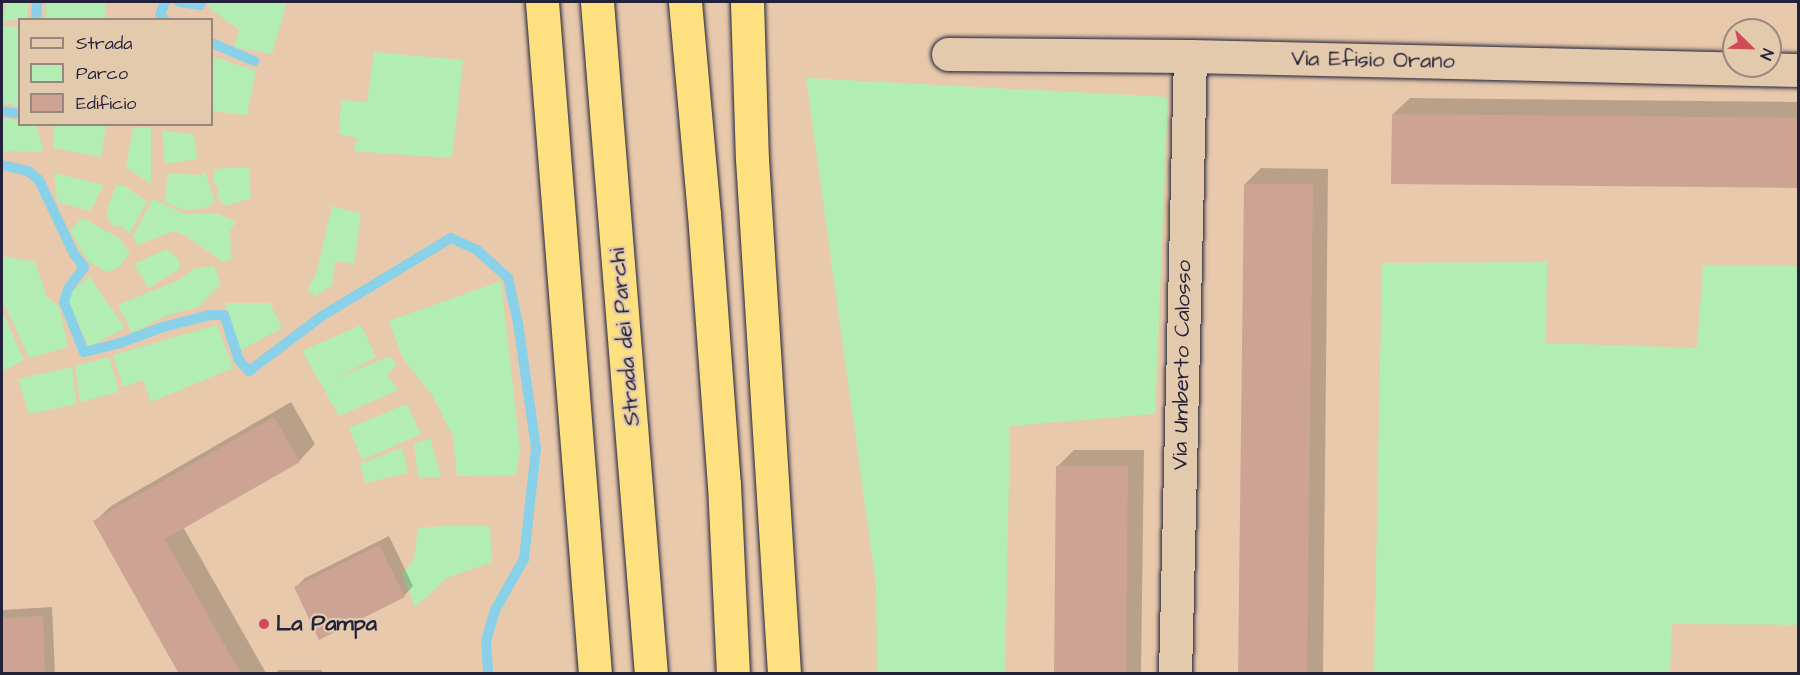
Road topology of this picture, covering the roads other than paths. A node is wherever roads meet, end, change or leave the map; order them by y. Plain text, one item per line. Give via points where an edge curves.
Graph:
1 (542, 2) edge
2 (597, 2) edge
3 (685, 2) edge
4 (747, 2) edge
5 (948, 54) dead end
6 (1190, 56) junction
7 (1798, 70) edge
8 (733, 665) edge
9 (651, 671) edge
10 (595, 674) edge
11 (784, 674) edge
12 (1175, 674) edge

1 - 10 highway
2 - 9 highway, Strada dei Parchi
3 - 8 highway via 727,526
4 - 11 highway via 752,159
5 - 6 street, Via Efisio Orano
6 - 7 street, Via Efisio Orano
6 - 12 street, Via Umberto Calosso

